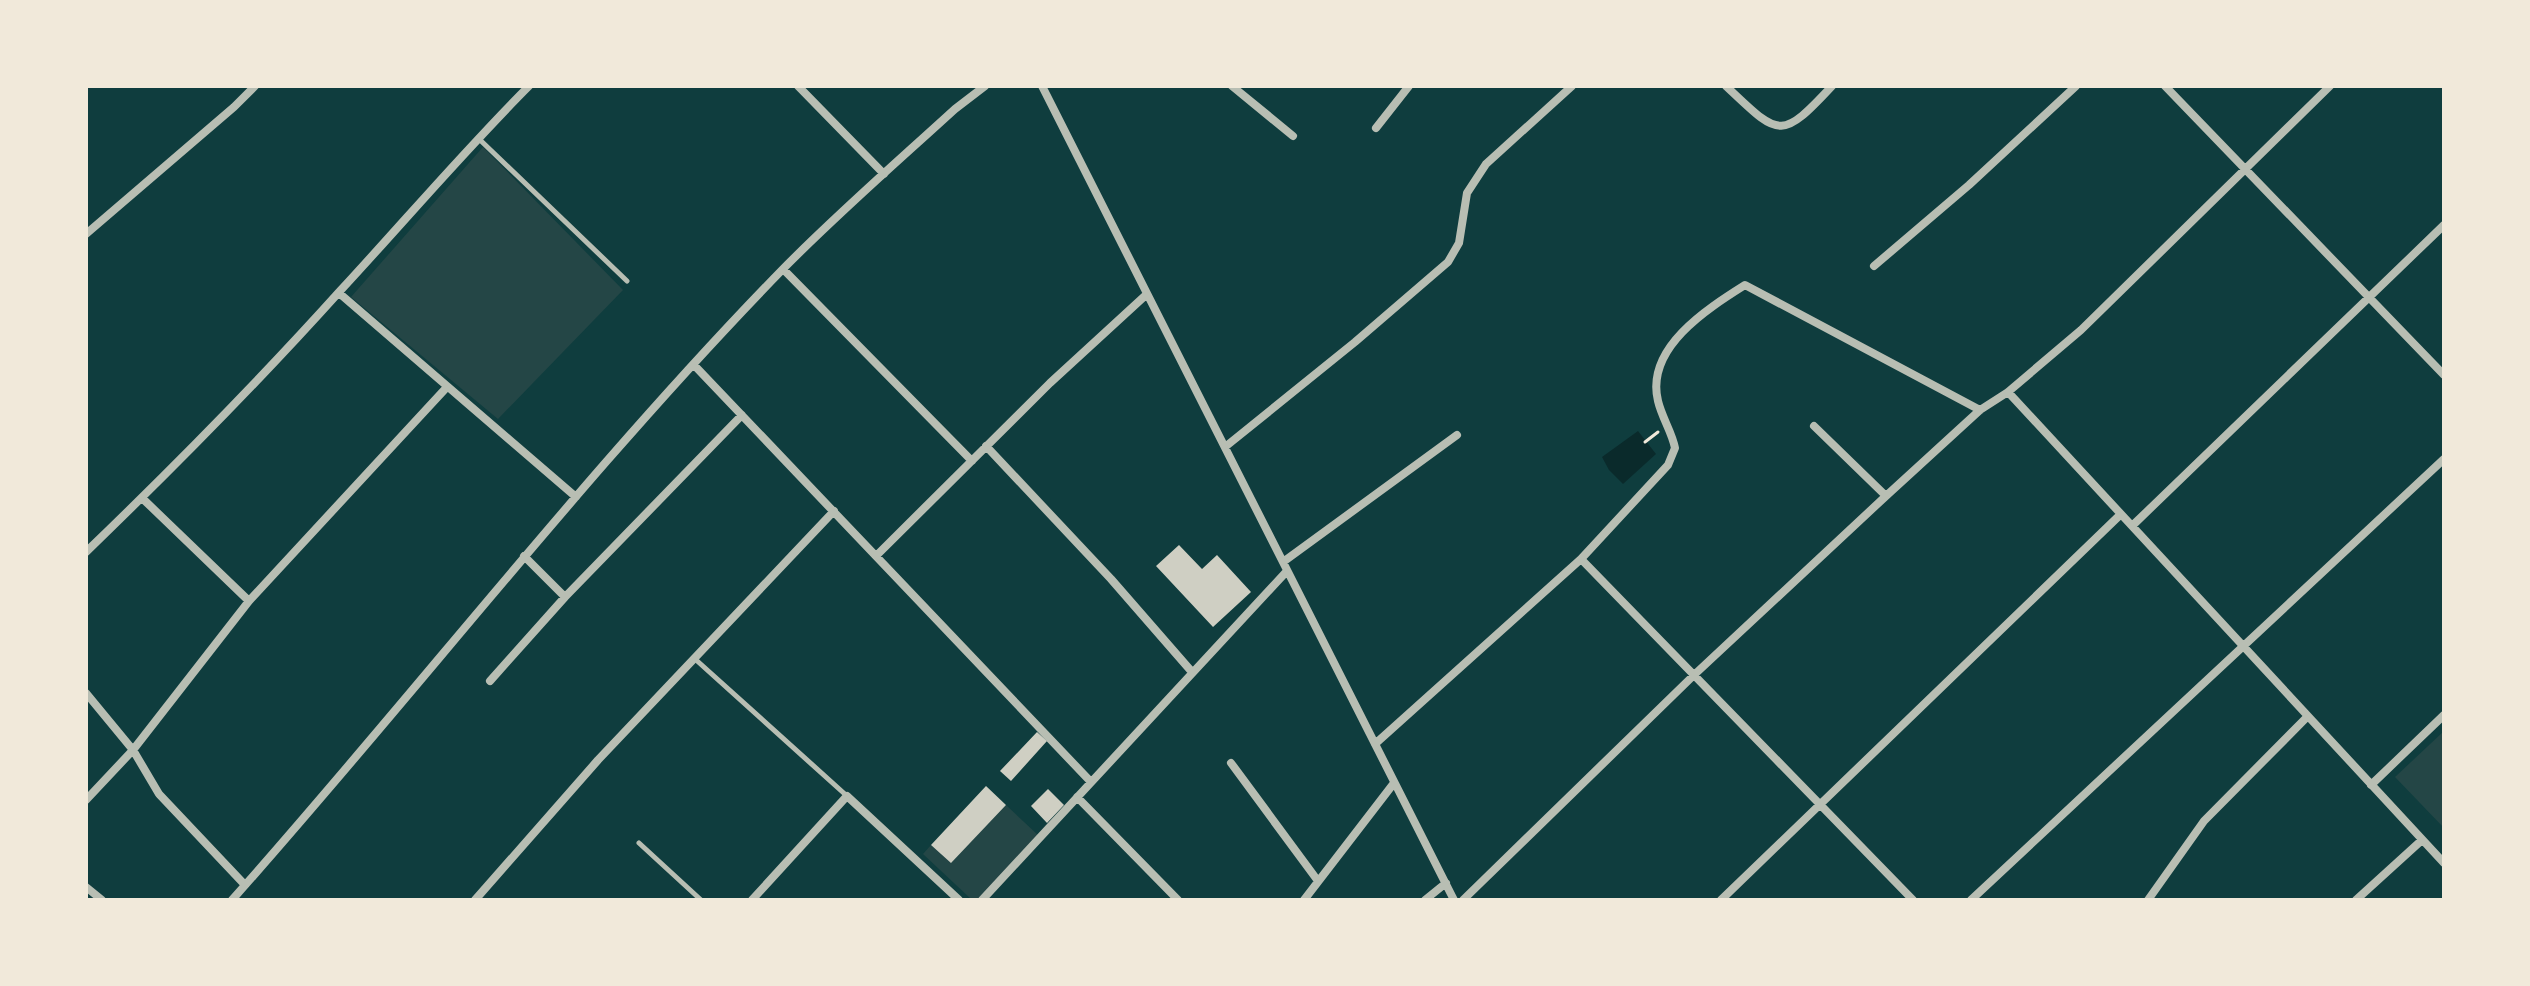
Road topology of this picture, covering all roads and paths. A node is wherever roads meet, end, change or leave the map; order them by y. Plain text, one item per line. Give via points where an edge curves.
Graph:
1 (255, 86) edge
2 (529, 86) edge
3 (798, 86) edge
4 (985, 86) edge
5 (1042, 86) edge
6 (1232, 86) edge
7 (1409, 86) edge
8 (1572, 86) edge
9 (1726, 86) edge
10 (1832, 86) edge
11 (2076, 86) edge
12 (2165, 86) edge
13 (2330, 86) edge
14 (1376, 128) dead end
15 (1293, 136) dead end
16 (478, 138) junction
17 (2245, 168) junction
18 (884, 174) junction
19 (2444, 225) edge
20 (86, 234) edge
21 (1874, 266) dead end
22 (783, 269) junction
23 (627, 281) dead end
24 (339, 293) junction
25 (1147, 294) junction
26 (2369, 297) junction
27 (694, 365) junction
28 (2444, 375) edge
29 (447, 387) junction
30 (2008, 392) junction
31 (1980, 410) junction
32 (742, 415) junction
33 (1814, 426) dead end
34 (1457, 435) dead end
35 (1651, 438) dead end
36 (1645, 442) dead end
37 (986, 446) junction
38 (1225, 447) junction
39 (2444, 459) edge
40 (972, 461) junction
41 (1886, 496) junction
42 (576, 497) junction
43 (142, 498) junction
44 (834, 511) junction
45 (2121, 514) junction
46 (2132, 526) junction
47 (86, 552) edge
48 (524, 556) junction
49 (876, 556) junction
50 (1581, 559) junction
51 (1285, 566) junction
52 (565, 597) junction
53 (249, 601) junction
54 (2243, 646) junction
55 (695, 659) junction
56 (1192, 672) junction
57 (1694, 675) junction
58 (490, 681) dead end
59 (86, 693) edge
60 (2444, 715) edge
61 (2308, 716) junction
62 (1375, 744) junction
63 (133, 750) junction
64 (1231, 763) dead end
65 (1091, 782) junction
66 (1394, 783) junction
67 (2371, 785) junction
68 (847, 796) junction
69 (1077, 797) junction
70 (86, 800) edge
71 (1820, 804) junction
72 (2422, 840) junction
73 (639, 843) dead end
74 (2444, 863) edge
75 (1318, 881) junction
76 (1446, 883) junction
77 (245, 885) junction
78 (86, 887) edge
79 (102, 900) edge
80 (232, 900) edge
81 (475, 900) edge
82 (701, 900) edge
83 (752, 900) edge
84 (959, 900) edge
85 (982, 900) edge
86 (1178, 900) edge
87 (1304, 900) edge
88 (1425, 900) edge
89 (1454, 900) edge
90 (1463, 900) edge
91 (1721, 900) edge
92 (1913, 900) edge
93 (1971, 900) edge
94 (2148, 900) edge
95 (2356, 900) edge

1 - 20 street
2 - 16 street
3 - 18 street
4 - 18 street
5 - 25 street
6 - 15 street
7 - 14 street
8 - 38 street via 1475,178 1467,193 1459,243 1448,262
9 - 10 street via 1775,127 1797,121
11 - 21 street
12 - 17 street
13 - 17 street
16 - 23 lane
16 - 24 street
17 - 26 street
17 - 30 street via 2081,330
18 - 22 street
19 - 26 street
22 - 27 street
22 - 40 street
24 - 29 street
24 - 43 street
25 - 37 street
25 - 38 street
26 - 28 street
26 - 46 street
27 - 32 street
27 - 42 street
29 - 42 street
29 - 53 street
30 - 31 street
30 - 45 street
31 - 41 street
31 - 50 street via 1745,285 1697,319 1662,359 1657,399 1673,439 1673,455
32 - 44 street
32 - 52 street
33 - 41 street
34 - 51 street
35 - 36 path
37 - 40 street
37 - 56 street
38 - 51 street
39 - 54 street
40 - 49 street
41 - 57 street
42 - 48 street
43 - 47 street
43 - 53 street
44 - 49 street
44 - 55 street
45 - 46 street
45 - 71 street
46 - 54 street
48 - 52 street
48 - 77 street
49 - 65 street
50 - 57 street
50 - 62 street
51 - 56 street
51 - 62 street
52 - 58 street
53 - 63 street
54 - 61 street
54 - 93 street
55 - 68 lane
55 - 81 street
56 - 65 street
57 - 71 street
57 - 90 street
59 - 63 street
60 - 67 street
61 - 67 street
61 - 94 street via 2204,821
62 - 66 street
63 - 70 street
63 - 77 street via 159,794
64 - 75 street
65 - 69 street
66 - 75 street
66 - 76 street
67 - 72 street
68 - 83 street
68 - 84 street
69 - 85 street
69 - 86 street
71 - 91 street
71 - 92 street
72 - 74 street
72 - 95 street
73 - 82 lane
75 - 87 street
76 - 88 street
76 - 89 street
77 - 80 street
78 - 79 street

